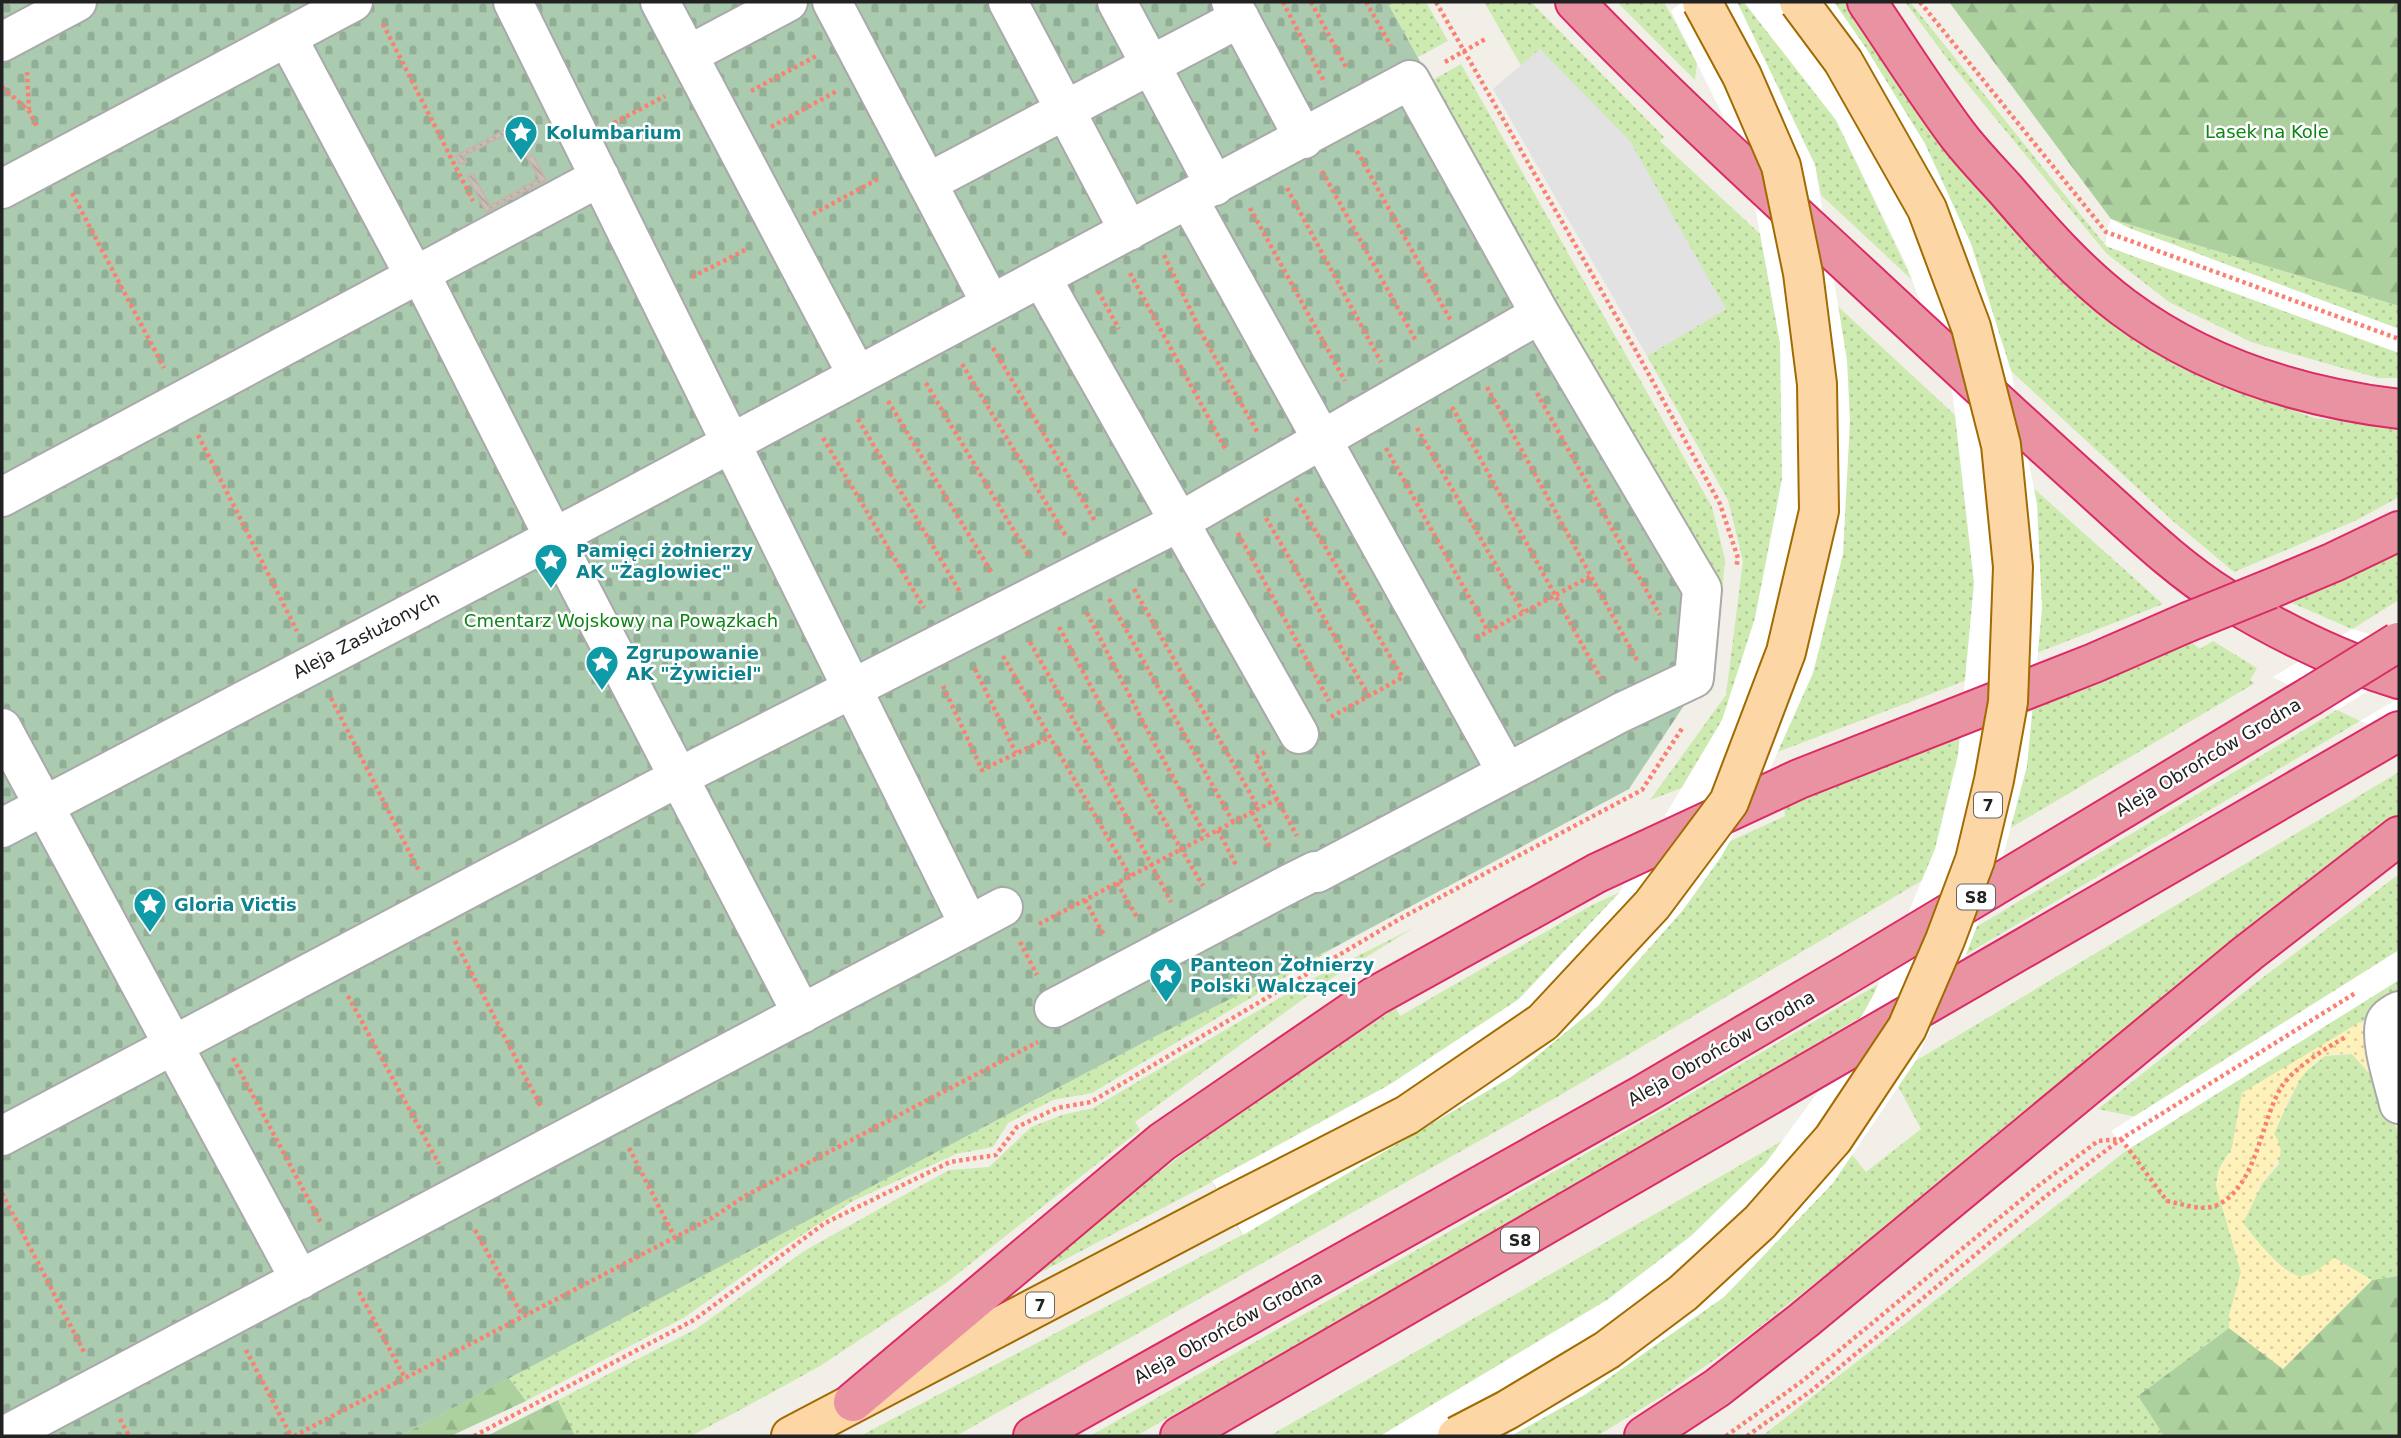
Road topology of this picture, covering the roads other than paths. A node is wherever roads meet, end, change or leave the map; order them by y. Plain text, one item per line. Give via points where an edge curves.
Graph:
1 (78, 2) edge
2 (513, 2) edge
3 (660, 2) edge
4 (788, 2) edge
5 (1009, 2) edge
6 (1117, 2) edge
7 (1575, 2) edge
8 (1702, 2) edge
9 (1799, 2) edge
10 (1867, 2) edge
11 (834, 3) edge
12 (366, 8) edge
13 (1235, 10) edge
14 (287, 37) junction
15 (2, 42) edge
16 (1151, 65) junction
17 (701, 81) junction
18 (1065, 110) junction
19 (1304, 139) junction
20 (600, 177) junction
21 (927, 183) junction
22 (1212, 187) junction
23 (2, 189) edge
24 (1130, 231) junction
25 (416, 274) junction
26 (1041, 277) junction
27 (1540, 314) junction
28 (968, 316) junction
29 (855, 377) junction
30 (2399, 409) edge
31 (1322, 440) junction
32 (731, 442) junction
33 (2, 497) edge
34 (1179, 522) junction
35 (2399, 531) edge
36 (553, 536) junction
37 (2399, 641) edge
38 (2399, 678) edge
39 (852, 688) junction
40 (2, 728) edge
41 (2397, 733) edge
42 (1299, 734) road end
43 (1507, 773) junction
44 (679, 777) junction
45 (44, 806) junction
46 (2, 828) edge
47 (2399, 836) edge
48 (1010, 922) road end
49 (969, 925) junction
50 (1054, 1008) road end
51 (802, 1014) junction
52 (2392, 1018) edge
53 (173, 1045) junction
54 (2399, 1104) edge
55 (2, 1136) edge
56 (299, 1280) junction
57 (853, 1402) junction
58 (4, 1436) edge
59 (791, 1436) edge
60 (1033, 1436) edge
61 (1180, 1436) edge
62 (1457, 1436) edge
63 (1644, 1436) edge

1 - 15 street
2 - 20 street
3 - 17 street
4 - 17 street
5 - 18 street
6 - 16 street
7 - 38 highway via 1671,98 2051,453 2178,564 2222,596 2286,631
8 - 57 main road, 7, bridge via 1742,76 1781,166 1803,273 1817,384 1819,511 1786,652 1729,802 1652,905 1543,1022 1407,1115
9 - 62 main road, 7, bridge via 1843,61 1927,209 1971,327 1998,432 2013,566 2008,702 1991,793 1975,859 1907,1028 1833,1139 1760,1222 1683,1293 1607,1350
10 - 30 highway via 1958,134 2048,238 2123,307 2169,337 2267,381 2320,397
11 - 21 street
12 - 14 street
13 - 16 street
13 - 19 street
14 - 23 street
14 - 25 street
16 - 18 street
16 - 22 street
17 - 29 street
18 - 21 street
18 - 24 street
19 - 22 street, Aleja Zasłużonych
19 - 27 street, Aleja Zasłużonych via 1410,80
20 - 25 street
20 - 32 street
21 - 28 street
22 - 24 street, Aleja Zasłużonych
22 - 31 street
24 - 26 street, Aleja Zasłużonych
25 - 33 street
25 - 36 street via 427,287
26 - 28 street, Aleja Zasłużonych
26 - 34 street
27 - 31 street
27 - 43 street via 1702,589 1695,678
28 - 29 street, Aleja Zasłużonych
29 - 32 street, Aleja Zasłużonych
31 - 34 street
31 - 43 street
32 - 36 street, Aleja Zasłużonych
32 - 39 street
34 - 39 street
34 - 42 street
35 - 57 highway, bridge via 2094,663 1799,779 1597,873 1375,996 1162,1142
36 - 44 street
36 - 45 street, Aleja Zasłużonych
37 - 60 highway, Aleja Obrońców Grodna / S8, bridge via 1642,1094
39 - 44 street
39 - 49 street
40 - 45 street
41 - 61 highway, S8
43 - 50 street
44 - 51 street
44 - 53 street
45 - 46 street, Aleja Zasłużonych
45 - 53 street
47 - 63 highway via 2248,953 1804,1321 1717,1388
48 - 49 street
49 - 51 street
51 - 56 street
52 - 54 street via 2384,1037
53 - 55 street
53 - 56 street
56 - 58 street
57 - 59 main road, 7

